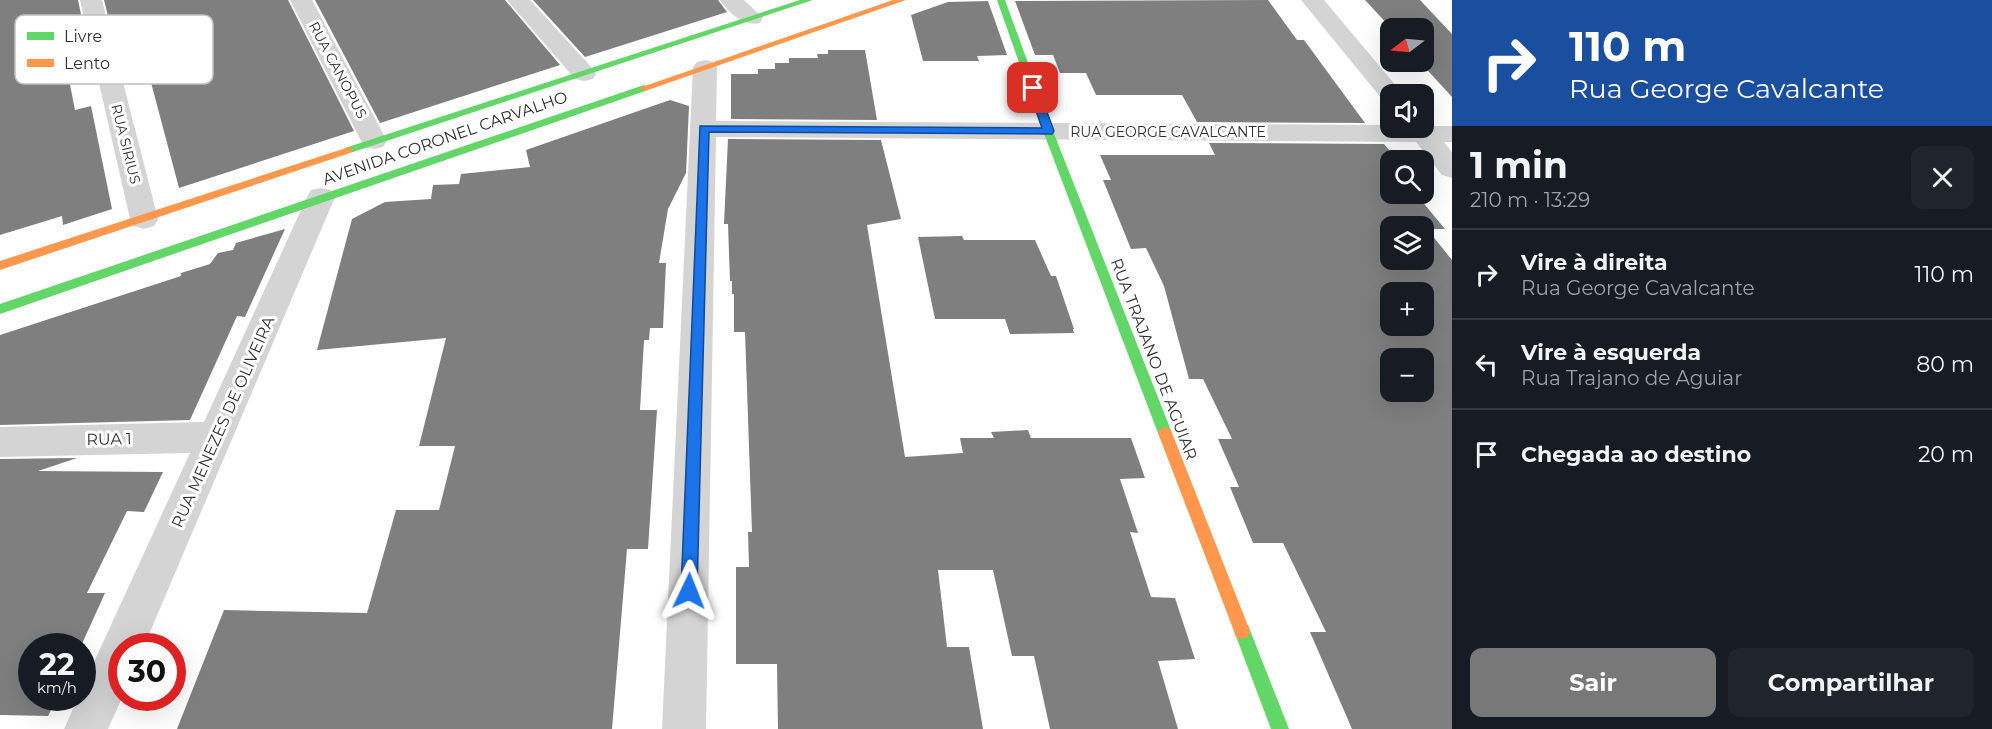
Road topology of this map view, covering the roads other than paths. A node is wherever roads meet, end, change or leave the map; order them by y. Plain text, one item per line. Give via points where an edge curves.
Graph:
1 (91, 0) edge
2 (301, 0) edge
3 (518, 0) edge
4 (731, 0) edge
5 (809, 0) edge
6 (902, 0) edge
7 (1002, 0) edge
8 (1312, 0) edge
9 (95, 15) edge
10 (752, 18) junction
11 (705, 67) junction
12 (584, 74) junction
13 (111, 84) edge
14 (1383, 84) edge
15 (704, 129) junction
16 (1048, 131) junction
17 (1380, 131) edge
18 (1434, 132) edge
19 (1452, 134) edge
20 (1427, 138) edge
21 (374, 141) junction
22 (1452, 169) edge
23 (321, 197) junction
24 (144, 219) junction
25 (0, 266) edge
26 (0, 309) edge
27 (217, 437) junction
28 (0, 442) edge
29 (129, 633) edge
30 (108, 680) edge
31 (86, 729) edge
32 (684, 729) edge
33 (1280, 729) edge

1 - 9 street, RUA SIRIUS
2 - 21 street, RUA CANOPUS
3 - 12 street
4 - 10 street
5 - 10 main road, AVENIDA CORONEL CARVALHO
6 - 11 main road, AVENIDA CORONEL CARVALHO
7 - 16 main road, RUA TRAJANO DE AGUIAR
8 - 14 street
10 - 12 main road, AVENIDA CORONEL CARVALHO
11 - 15 street
11 - 23 main road, AVENIDA CORONEL CARVALHO
12 - 21 main road, AVENIDA CORONEL CARVALHO
13 - 24 street, RUA SIRIUS
15 - 16 street, RUA GEORGE CAVALCANTE
15 - 32 street
16 - 17 street, RUA GEORGE CAVALCANTE
16 - 33 main road, RUA TRAJANO DE AGUIAR
18 - 19 street, RUA GEORGE CAVALCANTE
20 - 22 street
21 - 24 main road, AVENIDA CORONEL CARVALHO
23 - 26 main road, AVENIDA CORONEL CARVALHO
23 - 27 street, RUA MENEZES DE OLIVEIRA
24 - 25 main road, AVENIDA CORONEL CARVALHO
27 - 28 street, RUA 1
27 - 29 street, RUA MENEZES DE OLIVEIRA
30 - 31 street, RUA MENEZES DE OLIVEIRA

